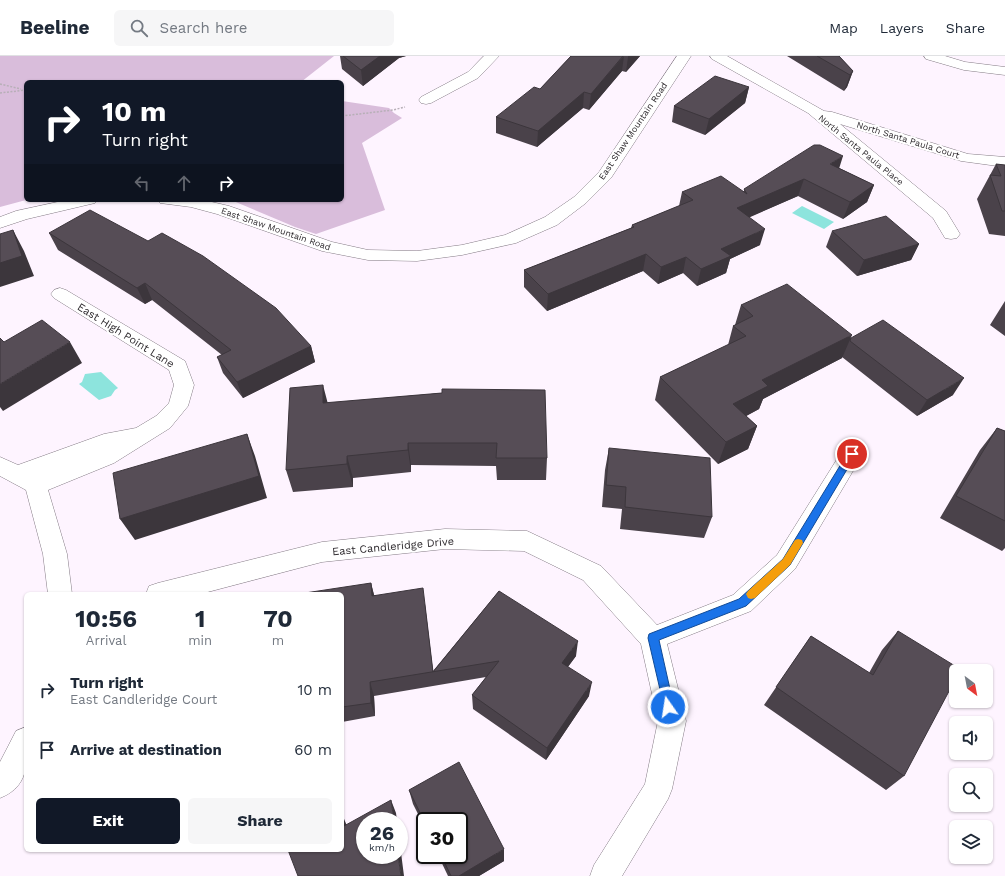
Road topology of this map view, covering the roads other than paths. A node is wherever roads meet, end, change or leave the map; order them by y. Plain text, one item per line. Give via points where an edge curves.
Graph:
1 (492, 56) edge
2 (684, 56) edge
3 (717, 56) edge
4 (931, 56) edge
5 (1005, 71) edge
6 (426, 100) road end
7 (813, 110) junction
8 (1005, 162) edge
9 (80, 202) edge
10 (191, 202) edge
11 (0, 223) edge
12 (951, 234) dead end
13 (60, 294) dead end
14 (852, 454) dead end
15 (18, 475) edge
16 (60, 592) edge
17 (166, 592) edge
18 (653, 638) junction
19 (24, 745) edge
20 (0, 784) edge
21 (605, 876) edge

1 - 6 street via 473,75
2 - 10 street, East Shaw Mountain Road via 605,175 580,200 551,221 510,239 462,250 417,256 368,255 328,247 223,210
3 - 7 street, North Santa Paula Place
4 - 5 street via 964,66
7 - 8 street, North Santa Paula Court via 966,158
7 - 12 street, North Santa Paula Place via 940,216
9 - 11 street via 22,215
13 - 15 street, East High Point Lane via 178,366 184,386 178,406 164,422 106,457
14 - 18 street via 781,567 742,603
15 - 16 street via 55,554
17 - 18 street, East Candleridge Drive via 322,552 445,539 527,541 592,573
18 - 21 street via 672,721 658,789
19 - 20 street via 12,770

